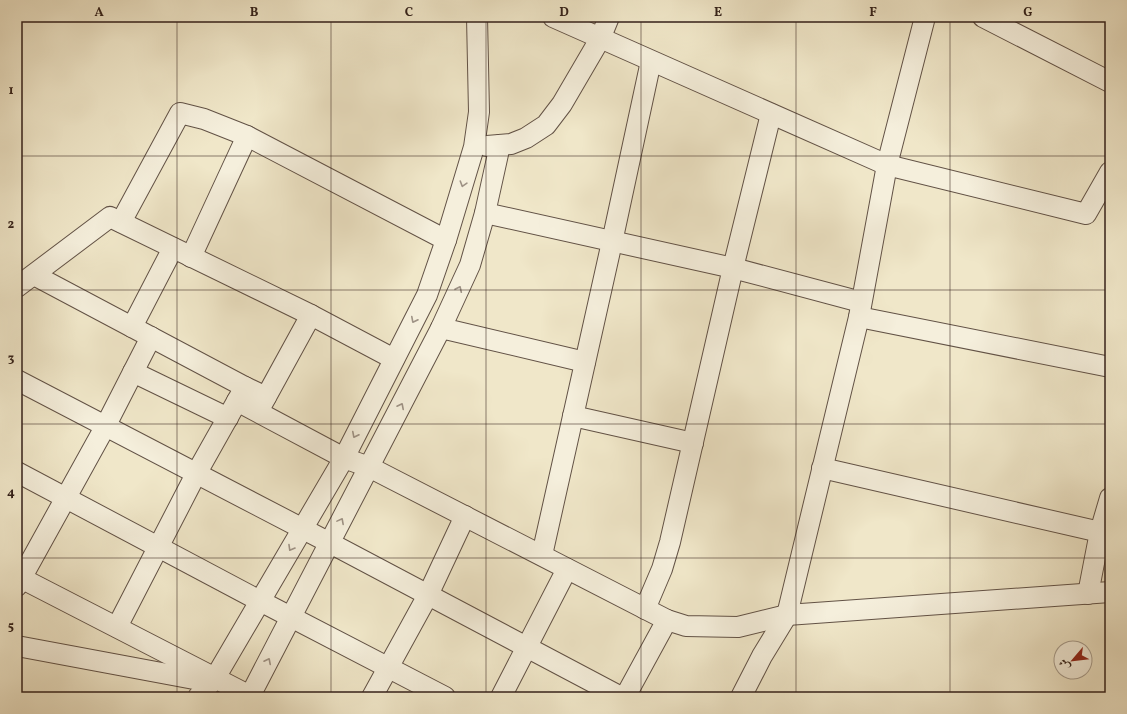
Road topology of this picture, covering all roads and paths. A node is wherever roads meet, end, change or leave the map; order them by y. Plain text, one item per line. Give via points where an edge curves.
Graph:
1 (477, 17) edge
2 (554, 17) edge
3 (609, 17) edge
4 (925, 17) edge
5 (983, 17) edge
6 (600, 39) junction
7 (651, 61) junction
8 (1110, 82) edge
9 (771, 114) junction
10 (247, 136) junction
11 (500, 145) junction
12 (474, 147) junction
13 (887, 165) junction
14 (1110, 172) edge
15 (485, 213) junction
16 (121, 222) junction
17 (446, 240) junction
18 (612, 242) junction
19 (182, 252) junction
20 (733, 268) junction
21 (34, 275) junction
22 (17, 287) edge
23 (860, 310) junction
24 (311, 315) junction
25 (132, 327) junction
26 (441, 328) junction
27 (151, 337) junction
28 (394, 359) junction
29 (585, 362) junction
30 (1110, 367) edge
31 (133, 372) junction
32 (17, 380) edge
33 (236, 402) junction
34 (262, 405) junction
35 (573, 416) junction
36 (105, 427) junction
37 (693, 444) junction
38 (344, 458) junction
39 (369, 467) junction
40 (822, 468) junction
41 (17, 472) edge
42 (196, 474) junction
43 (66, 498) junction
44 (1110, 498) edge
45 (465, 516) junction
46 (302, 530) junction
47 (1100, 532) junction
48 (330, 543) junction
49 (158, 547) junction
50 (542, 555) junction
51 (568, 569) junction
52 (18, 580) edge
53 (1110, 592) edge
54 (1088, 594) junction
55 (428, 595) junction
56 (260, 601) junction
57 (645, 609) junction
58 (787, 615) junction
59 (291, 616) junction
60 (667, 620) junction
61 (116, 627) junction
62 (17, 646) edge
63 (527, 648) junction
64 (388, 667) junction
65 (221, 686) edge
66 (198, 697) edge
67 (251, 697) edge
68 (372, 697) edge
69 (445, 697) edge
70 (500, 697) edge
71 (621, 697) edge
72 (625, 697) edge
73 (741, 697) edge

1 - 12 street via 479,112
2 - 6 street
3 - 6 street
4 - 13 street
5 - 8 street
6 - 7 street
6 - 11 street via 562,104 546,125 526,138
7 - 9 street
7 - 18 street
9 - 13 street
9 - 20 street
10 - 16 street via 204,119 180,113
10 - 17 street
10 - 19 street
11 - 12 street
11 - 15 street
12 -> 17 street
13 - 14 street via 1086,214
13 - 23 street
15 - 18 street
26 -> 15 street via 470,265
16 - 19 street
16 - 21 street via 110,217
17 -> 28 street via 427,295
18 - 20 street
18 - 29 street
19 - 24 street
19 - 25 street
20 - 23 street
20 - 37 street
21 - 22 street
21 - 25 street
23 - 30 street
23 - 40 street
24 - 28 street
24 - 34 street
25 - 27 street
26 - 29 street
39 -> 26 street
27 - 31 street
27 - 33 street
28 -> 38 street
29 - 35 street
31 - 33 street
31 - 36 street
32 - 36 street
33 - 34 street
33 - 42 street
34 - 38 street
35 - 37 street
35 - 50 street
36 - 42 street
36 - 43 street
37 - 57 street via 670,542
38 - 39 street
38 - 46 street
39 - 45 street
48 -> 39 street
40 - 47 street
40 - 58 street
41 - 43 street
42 - 46 street
42 - 49 street
43 - 49 street
43 - 52 street
44 - 47 street
45 - 50 street
45 - 55 street
46 - 48 street
46 -> 56 street
47 - 54 street
48 - 55 street
48 - 59 street
49 - 56 street
49 - 61 street
50 - 51 street
51 - 57 street
51 - 63 street
52 - 61 street
53 - 54 street
54 - 58 street
55 - 63 street
55 - 64 street
56 - 59 street
56 - 65 street
57 - 60 street
58 - 60 street via 738,627 686,626
58 - 73 street
59 - 64 street
67 -> 59 street
60 - 72 street
61 - 65 street
62 - 65 street
63 - 70 street
63 - 71 street
64 - 68 street
64 - 69 street
65 - 66 street
65 - 67 street

